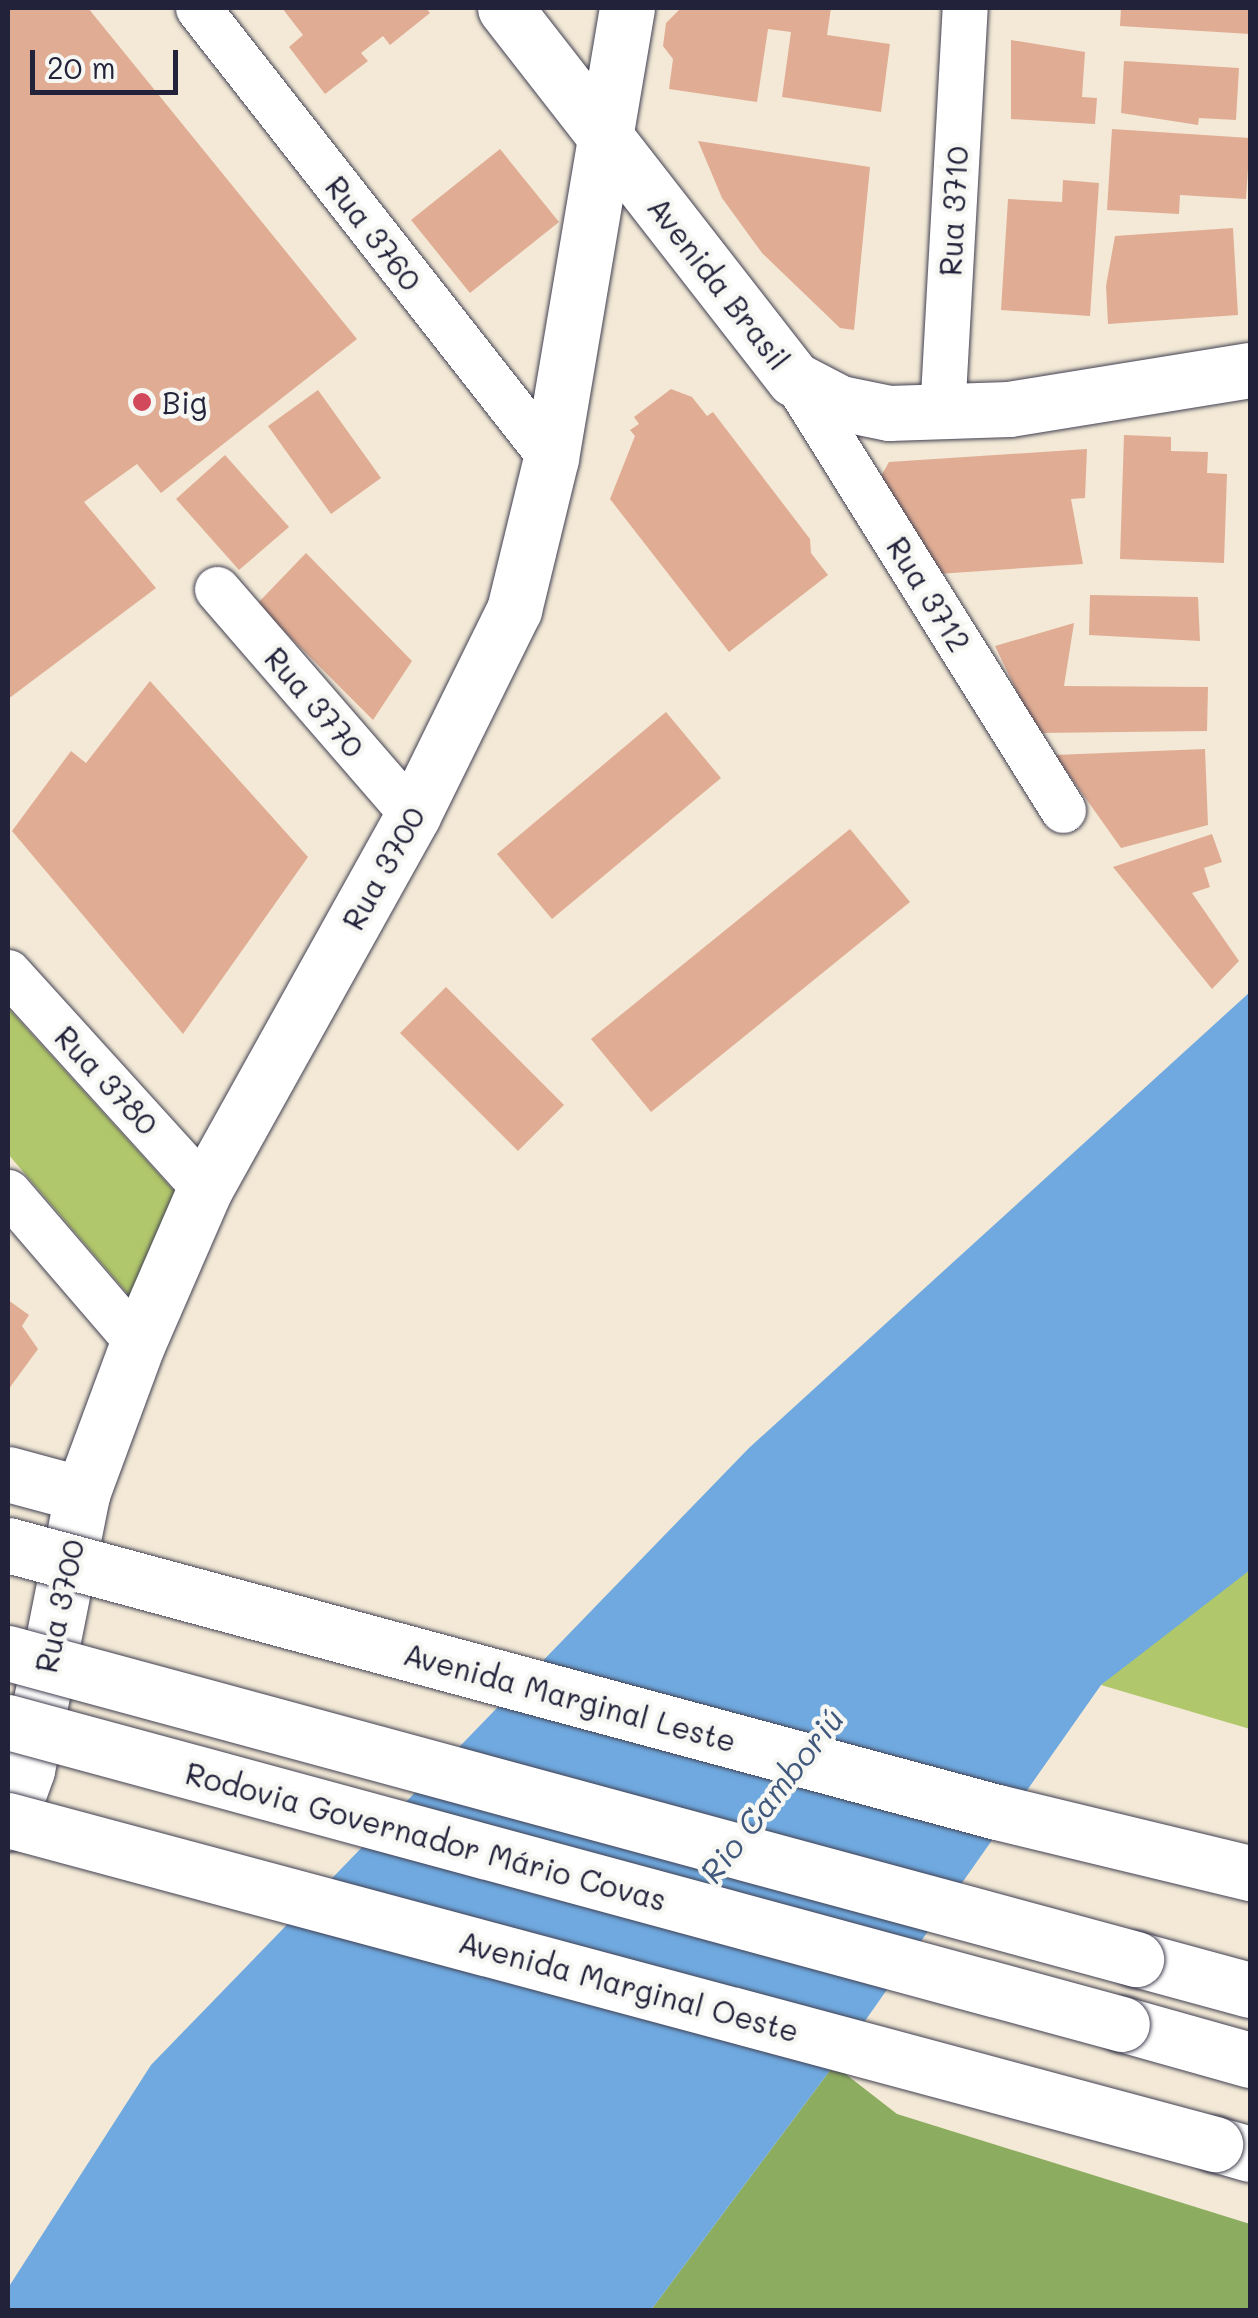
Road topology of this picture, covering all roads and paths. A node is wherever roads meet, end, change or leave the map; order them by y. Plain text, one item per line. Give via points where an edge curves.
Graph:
1 (198, 8) edge
2 (504, 8) edge
3 (627, 8) edge
4 (964, 8) edge
5 (605, 138) junction
6 (1250, 370) edge
7 (794, 379) junction
8 (942, 414) junction
9 (551, 458) junction
10 (217, 588) dead end
11 (1063, 810) dead end
12 (413, 815) junction
13 (8, 972) edge
14 (206, 1188) junction
15 (8, 1192) edge
16 (138, 1343) junction
17 (8, 1474) edge
18 (82, 1494) junction
19 (8, 1544) edge
20 (8, 1653) edge
21 (24, 1709) edge
22 (8, 1821) edge
23 (1250, 1873) edge
24 (1250, 1990) edge
25 (1250, 2060) edge
26 (1233, 2149) edge

1 - 9 street, Rua 3760
2 - 5 main road, Avenida Brasil
3 - 5 main road, Rua 3700
4 - 8 street, Rua 3710
5 - 7 main road, Avenida Brasil
5 - 9 main road, Rua 3700
6 - 8 main road, Avenida Brasil via 1008,410
7 - 8 main road, Avenida Brasil via 840,403
7 - 11 street, Rua 3712
9 - 12 main road, Rua 3700 via 514,610
10 - 12 street, Rua 3770
12 - 14 main road, Rua 3700
13 - 14 street, Rua 3780
14 - 16 main road, Rua 3700
15 - 16 street
16 - 18 main road, Rua 3700
17 - 18 main road
18 - 21 main road, Rua 3700
19 - 23 main road, Avenida Marginal Leste, bridge via 997,1812
20 - 24 main road, bridge
21 - 22 main road, Rua 3700 via 23,1785
21 - 25 main road, Rodovia Governador Mário Covas, bridge
22 - 26 main road, Avenida Marginal Oeste, bridge

